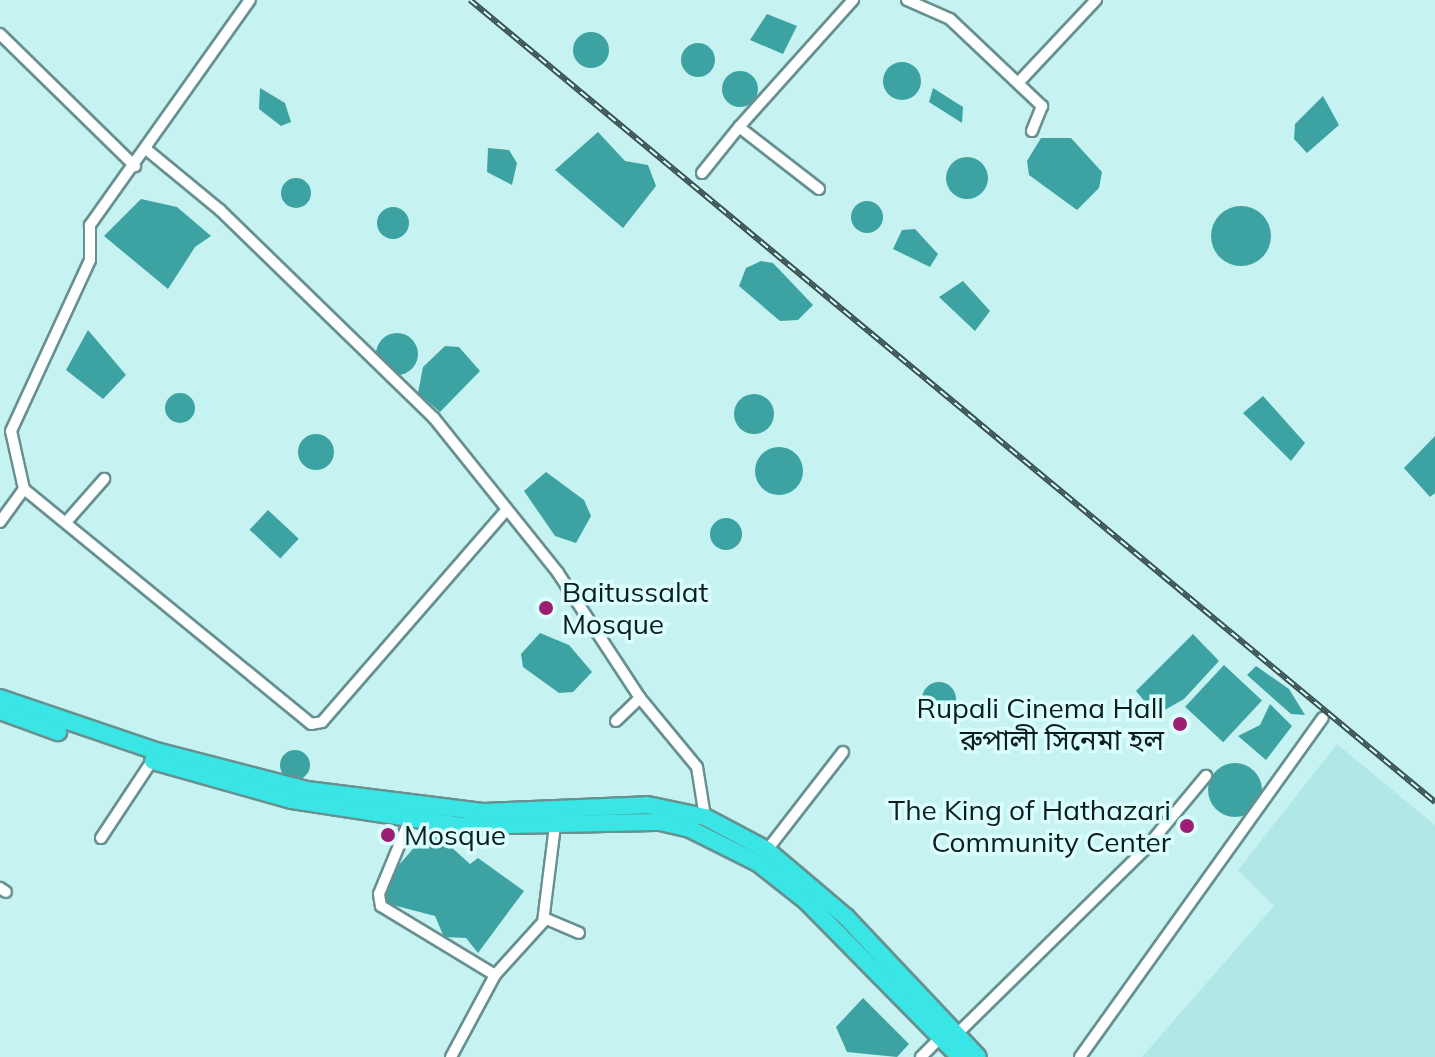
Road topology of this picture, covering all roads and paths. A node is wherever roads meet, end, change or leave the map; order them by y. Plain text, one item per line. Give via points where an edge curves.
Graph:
1 (250, 0) edge
2 (853, 0) edge
3 (907, 0) edge
4 (1096, 0) edge
5 (0, 34) edge
6 (1018, 83) junction
7 (739, 127) junction
8 (1032, 131) dead end
9 (146, 149) junction
10 (135, 166) junction
11 (702, 173) dead end
12 (819, 189) dead end
13 (104, 479) dead end
14 (24, 489) junction
15 (506, 510) junction
16 (68, 520) junction
17 (0, 522) edge
18 (0, 698) edge
19 (640, 698) junction
20 (0, 711) edge
21 (1323, 718) dead end
22 (616, 721) dead end
23 (843, 752) dead end
24 (152, 761) junction
25 (1206, 776) dead end
26 (705, 817) junction
27 (410, 819) junction
28 (555, 826) junction
29 (101, 838) dead end
30 (767, 850) junction
31 (544, 918) junction
32 (579, 933) dead end
33 (495, 975) junction
34 (950, 1034) junction
35 (451, 1057) edge
36 (921, 1057) edge
37 (960, 1057) edge
38 (978, 1057) edge
39 (1080, 1057) edge

1 - 9 street
2 - 7 street
3 - 6 street via 950,19
4 - 6 street
5 - 10 street
6 - 8 street via 1042,106
7 - 11 street
7 - 12 street
9 - 10 street
9 - 15 street via 220,210 434,418
10 - 14 street via 90,225 90,260 11,431
13 - 16 street
14 - 16 street
14 - 17 street
15 - 16 street via 322,722 311,724
15 - 19 street via 558,573
18 - 26 highway via 142,747 307,790 483,812 647,805
19 - 22 street
19 - 26 street via 697,767
20 - 24 highway
21 - 39 street
23 - 30 street
24 - 27 highway via 292,800
24 - 29 street
25 - 34 street via 1146,848
26 - 30 highway
27 - 28 highway
27 - 33 street via 379,894 381,906
28 - 31 street
28 - 34 highway via 660,822 735,849 805,900
30 - 34 highway via 846,917
31 - 32 street
31 - 33 street
33 - 35 street
34 - 36 street
34 - 37 highway
34 - 38 highway

